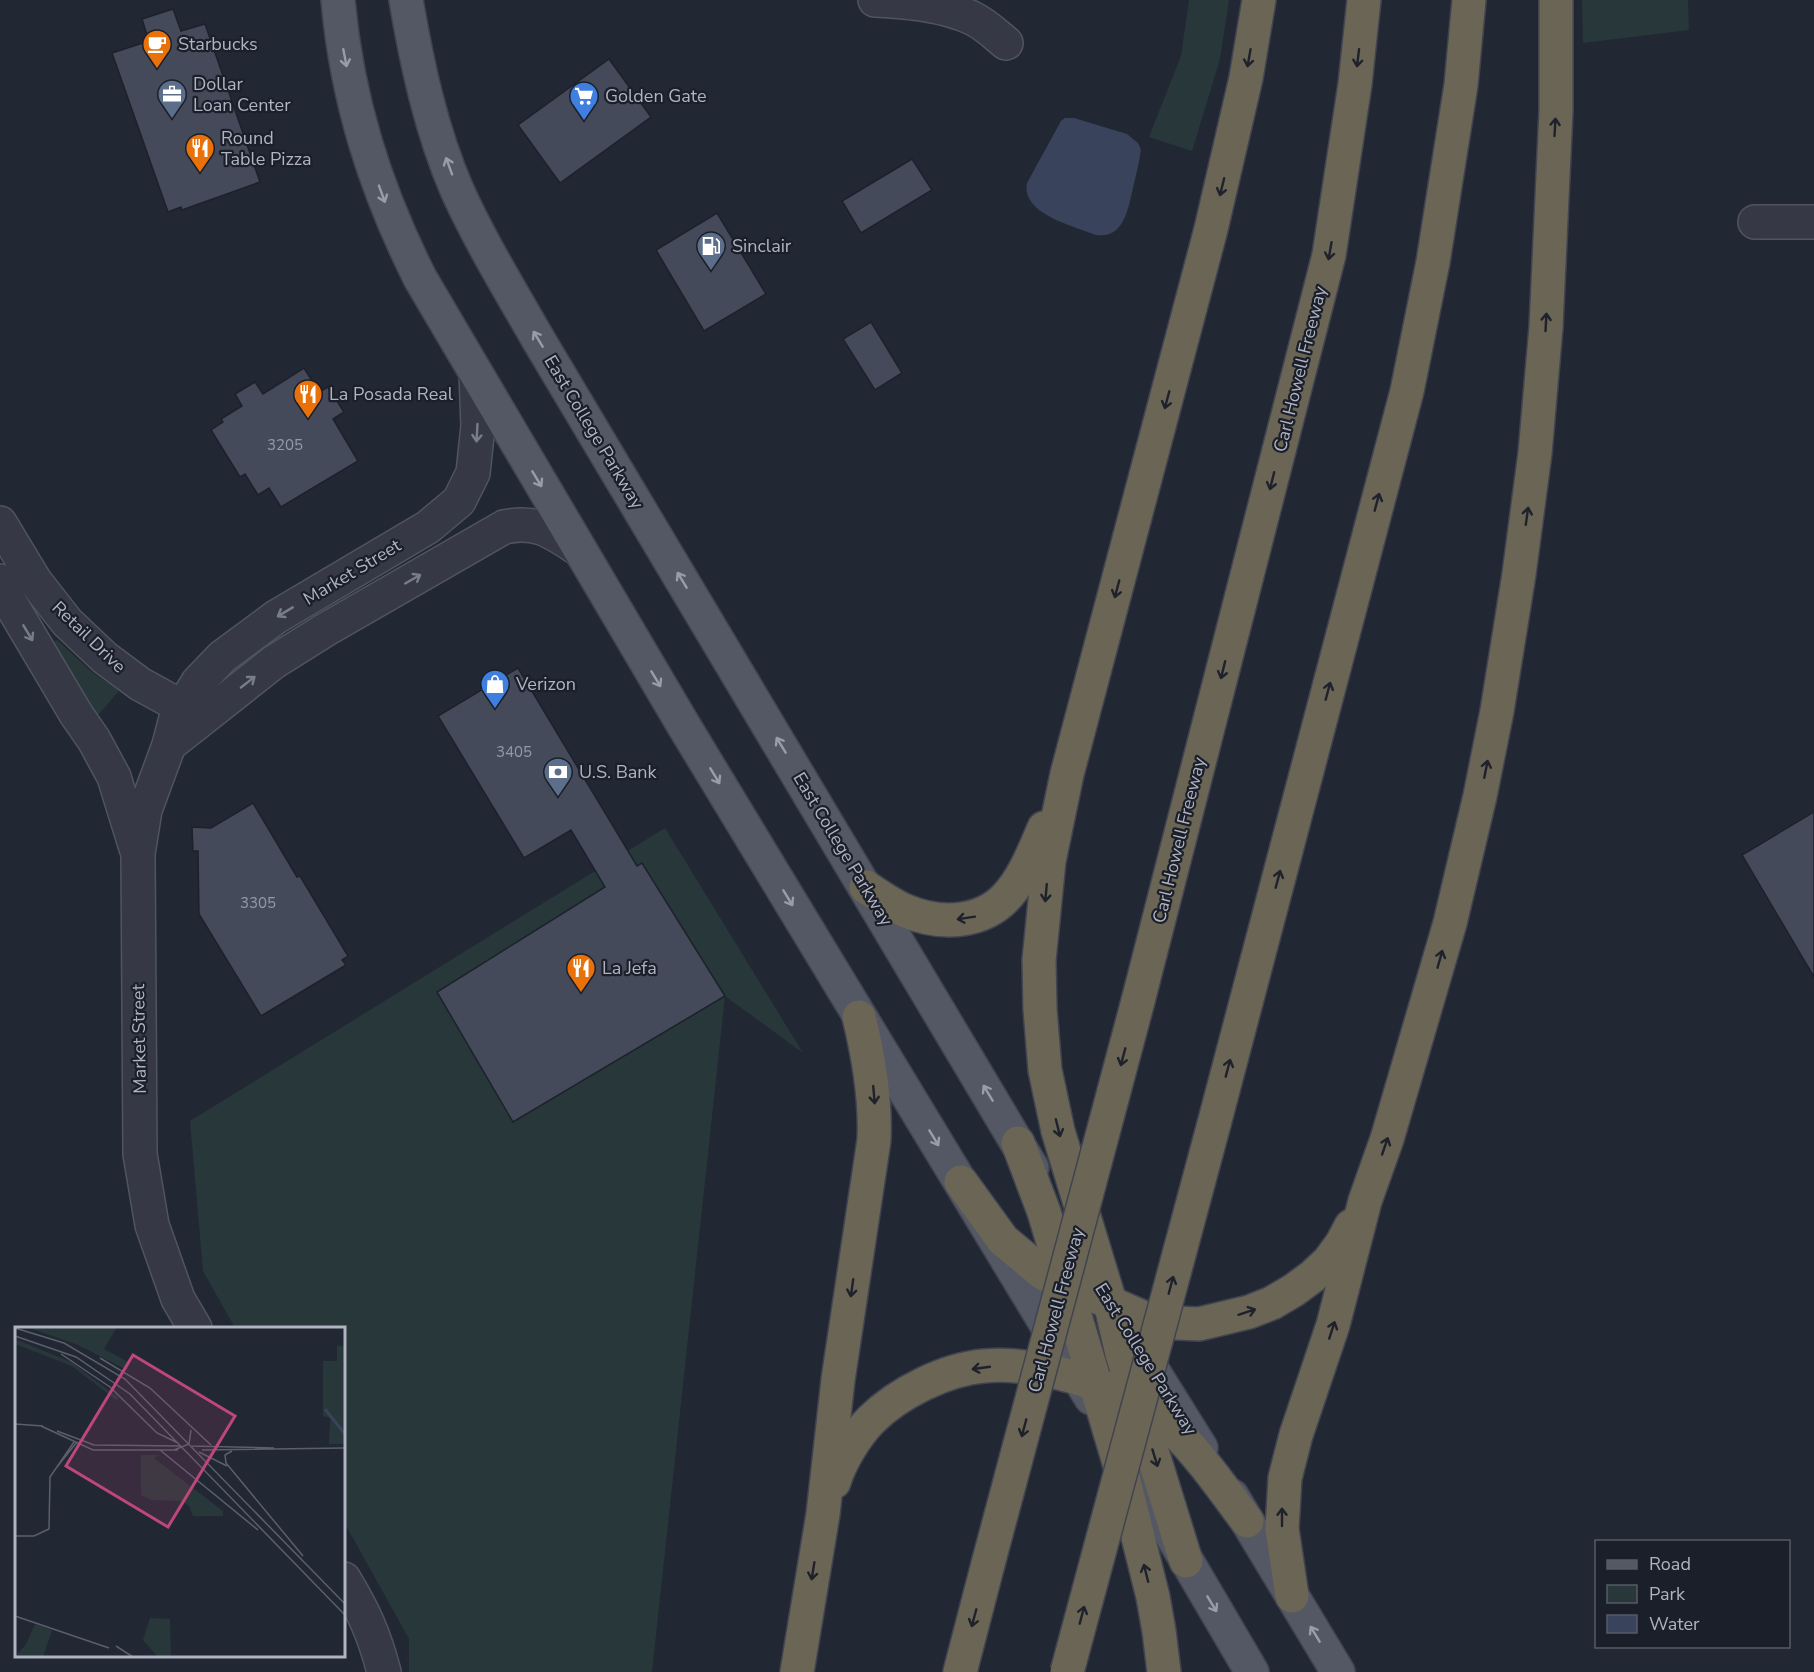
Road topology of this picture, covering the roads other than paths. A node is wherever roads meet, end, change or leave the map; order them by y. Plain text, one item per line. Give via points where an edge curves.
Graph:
1 (338, 0) edge
2 (406, 0) edge
3 (875, 0) edge
4 (1259, 0) edge
5 (1365, 0) edge
6 (1469, 0) edge
7 (1556, 0) edge
8 (1006, 43) dead end
9 (1755, 222) dead end
10 (1814, 222) edge
11 (476, 374) junction
12 (0, 523) edge
13 (580, 550) junction
14 (0, 581) edge
15 (195, 709) junction
16 (1067, 774) junction
17 (138, 854) junction
18 (866, 887) junction
19 (859, 1017) junction
20 (1018, 1143) junction
21 (961, 1182) junction
22 (1365, 1201) junction
23 (1065, 1283) junction
24 (1110, 1302) junction
25 (194, 1327) edge
26 (1088, 1382) junction
27 (1137, 1402) junction
28 (1108, 1427) junction
29 (823, 1514) junction
30 (1247, 1521) junction
31 (1186, 1561) junction
32 (345, 1581) edge
33 (1292, 1596) junction
34 (384, 1672) edge
35 (797, 1672) edge
36 (960, 1672) edge
37 (1067, 1672) edge
38 (1164, 1672) edge
39 (1252, 1672) edge
40 (1338, 1672) edge

1 -> 11 main road via 351,92 384,199 420,278
18 -> 2 main road, East College Parkway via 489,251 446,160 412,42
3 - 8 street via 959,12 983,24
4 -> 16 highway via 1246,78 1214,217
5 -> 36 highway, Carl Howell Freeway, bridge via 1329,255 1138,1001
37 -> 6 highway, bridge via 1407,391 1452,144
22 -> 7 highway via 1387,1139 1453,911 1480,796 1517,585 1535,453 1546,327 1556,111
9 - 10 street
11 -> 13 main road
11 -> 15 street, Market Street via 478,426 473,473 459,501 428,527 276,617 231,650 198,682
12 - 15 street, Retail Drive via 35,581 67,622 125,674
15 -> 13 street, Market Street via 504,527 538,526
13 -> 19 main road
14 -> 17 street via 114,777
15 - 17 street, Market Street via 169,744 146,810
16 -> 18 highway via 1018,882 989,911 963,920 929,918 904,910
16 -> 24 highway via 1049,861 1039,960 1042,1052 1058,1131
17 - 25 street, Market Street via 141,1154 152,1225 178,1299
20 -> 18 main road, East College Parkway
19 -> 21 main road
19 -> 29 highway via 874,1090 874,1140 838,1380
20 - 23 highway
20 - 24 main road, East College Parkway
21 - 23 highway via 1003,1240 1044,1274
21 - 26 main road
24 -> 22 highway via 1154,1322 1199,1324 1272,1303 1329,1261
33 -> 22 highway via 1282,1528 1285,1478 1333,1325
23 - 24 highway
23 - 26 highway
24 - 27 highway
24 - 30 main road, East College Parkway
26 - 27 highway
26 - 28 highway
26 -> 29 highway via 1034,1368 984,1366 939,1376 903,1395 870,1420 840,1463
27 - 30 highway via 1155,1411 1191,1447
27 -> 31 highway
28 - 31 main road
38 -> 28 highway via 1153,1597
29 -> 35 highway
30 - 33 main road, East College Parkway
31 -> 39 main road
32 - 34 street via 365,1614
40 -> 33 main road, East College Parkway

